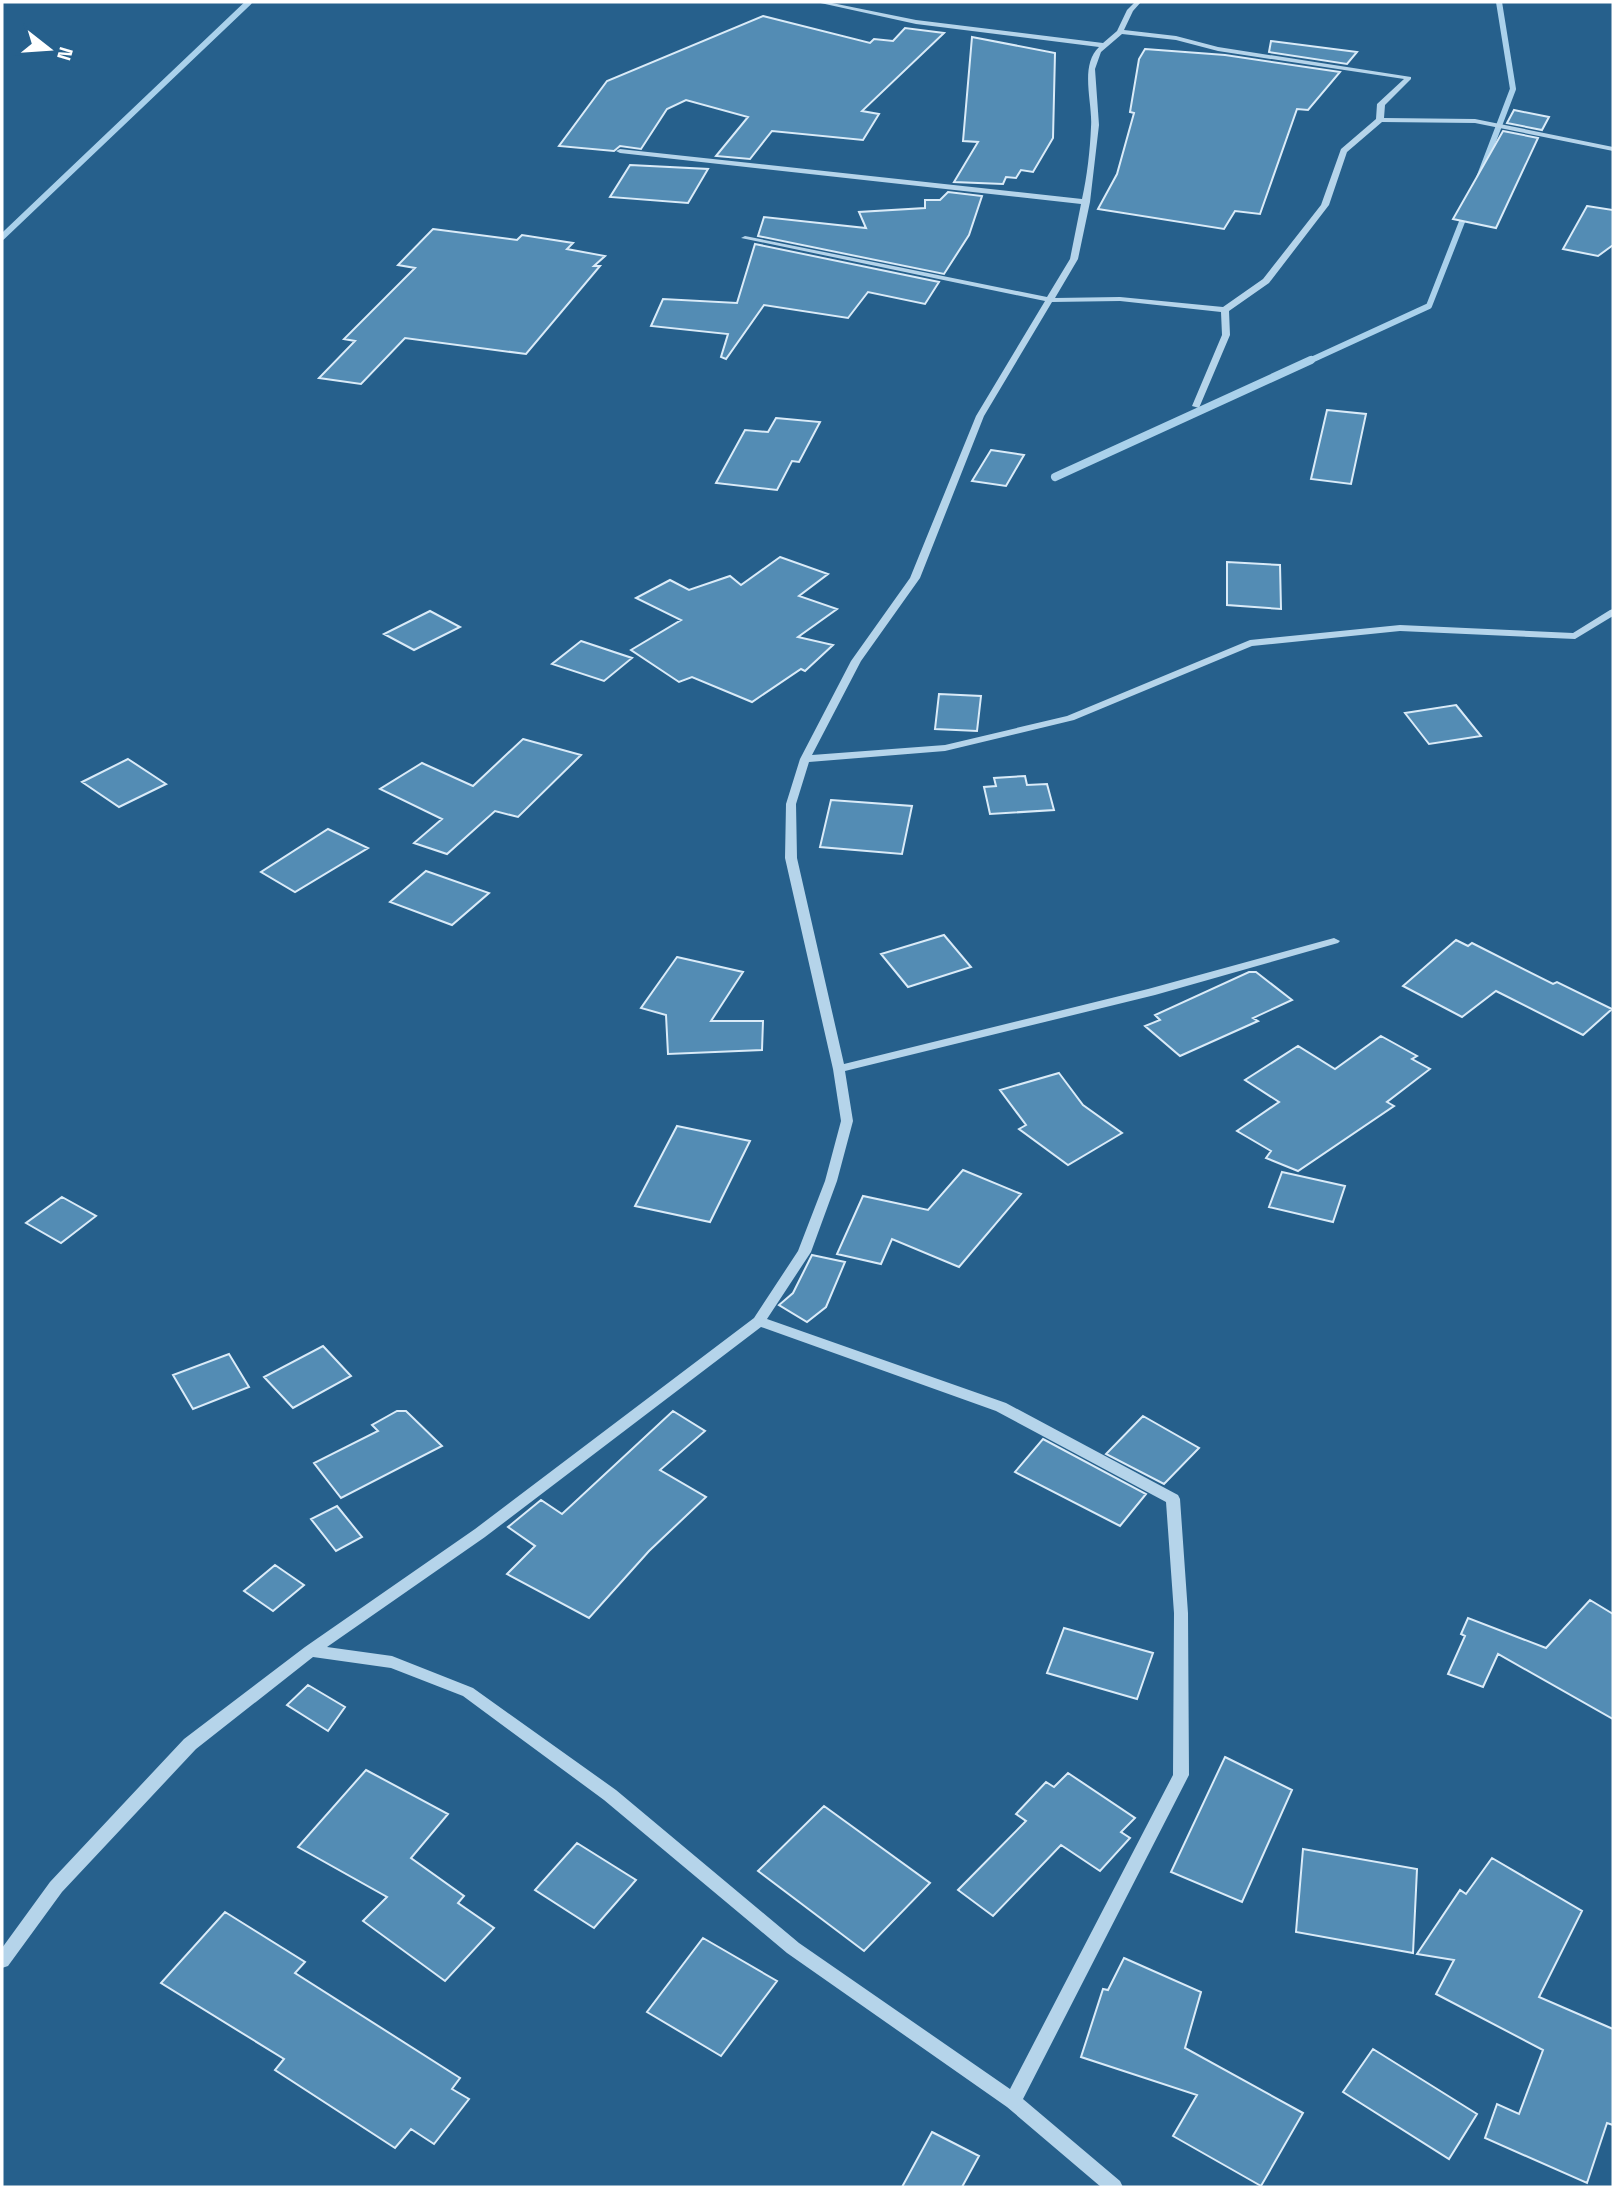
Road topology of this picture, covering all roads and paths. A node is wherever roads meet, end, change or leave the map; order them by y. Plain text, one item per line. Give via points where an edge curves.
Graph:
1 (819, 2) edge
2 (1138, 2) edge
3 (1120, 32) junction
4 (1102, 45) junction
5 (1380, 120) junction
6 (1613, 149) edge
7 (620, 152) dead end
8 (1086, 202) junction
9 (745, 238) dead end
10 (1051, 300) junction
11 (1225, 310) junction
12 (1196, 406) dead end
13 (1613, 611) edge
14 (805, 758) junction
15 (1334, 941) dead end
16 (839, 1069) junction
17 (759, 1321) junction
18 (310, 1651) junction
19 (2, 1961) edge
20 (1013, 2102) junction
21 (1114, 2187) edge

1 - 4 street via 916,22
2 - 3 street
3 - 4 street
3 - 5 street via 1409,78 1381,104
4 - 8 street via 1092,69 1095,125
5 - 6 street via 1475,121
5 - 11 street via 1344,151 1325,205 1266,281
7 - 8 street
8 - 10 street via 1074,259
9 - 10 street
10 - 11 street via 1120,299
10 - 14 street via 980,416 915,578 856,661
11 - 12 street via 1226,335
13 - 14 street via 1575,636 1400,628 1251,643 1070,718 945,748
14 - 16 street via 791,804 791,858
15 - 16 street via 1151,992
16 - 17 street via 847,1121 831,1181 804,1252
17 - 18 street via 480,1533
17 - 20 street via 1001,1407 1173,1499 1181,1613 1181,1775
18 - 19 street via 190,1744 55,1887
18 - 20 street via 392,1662 468,1692 610,1796 793,1948
20 - 21 street

